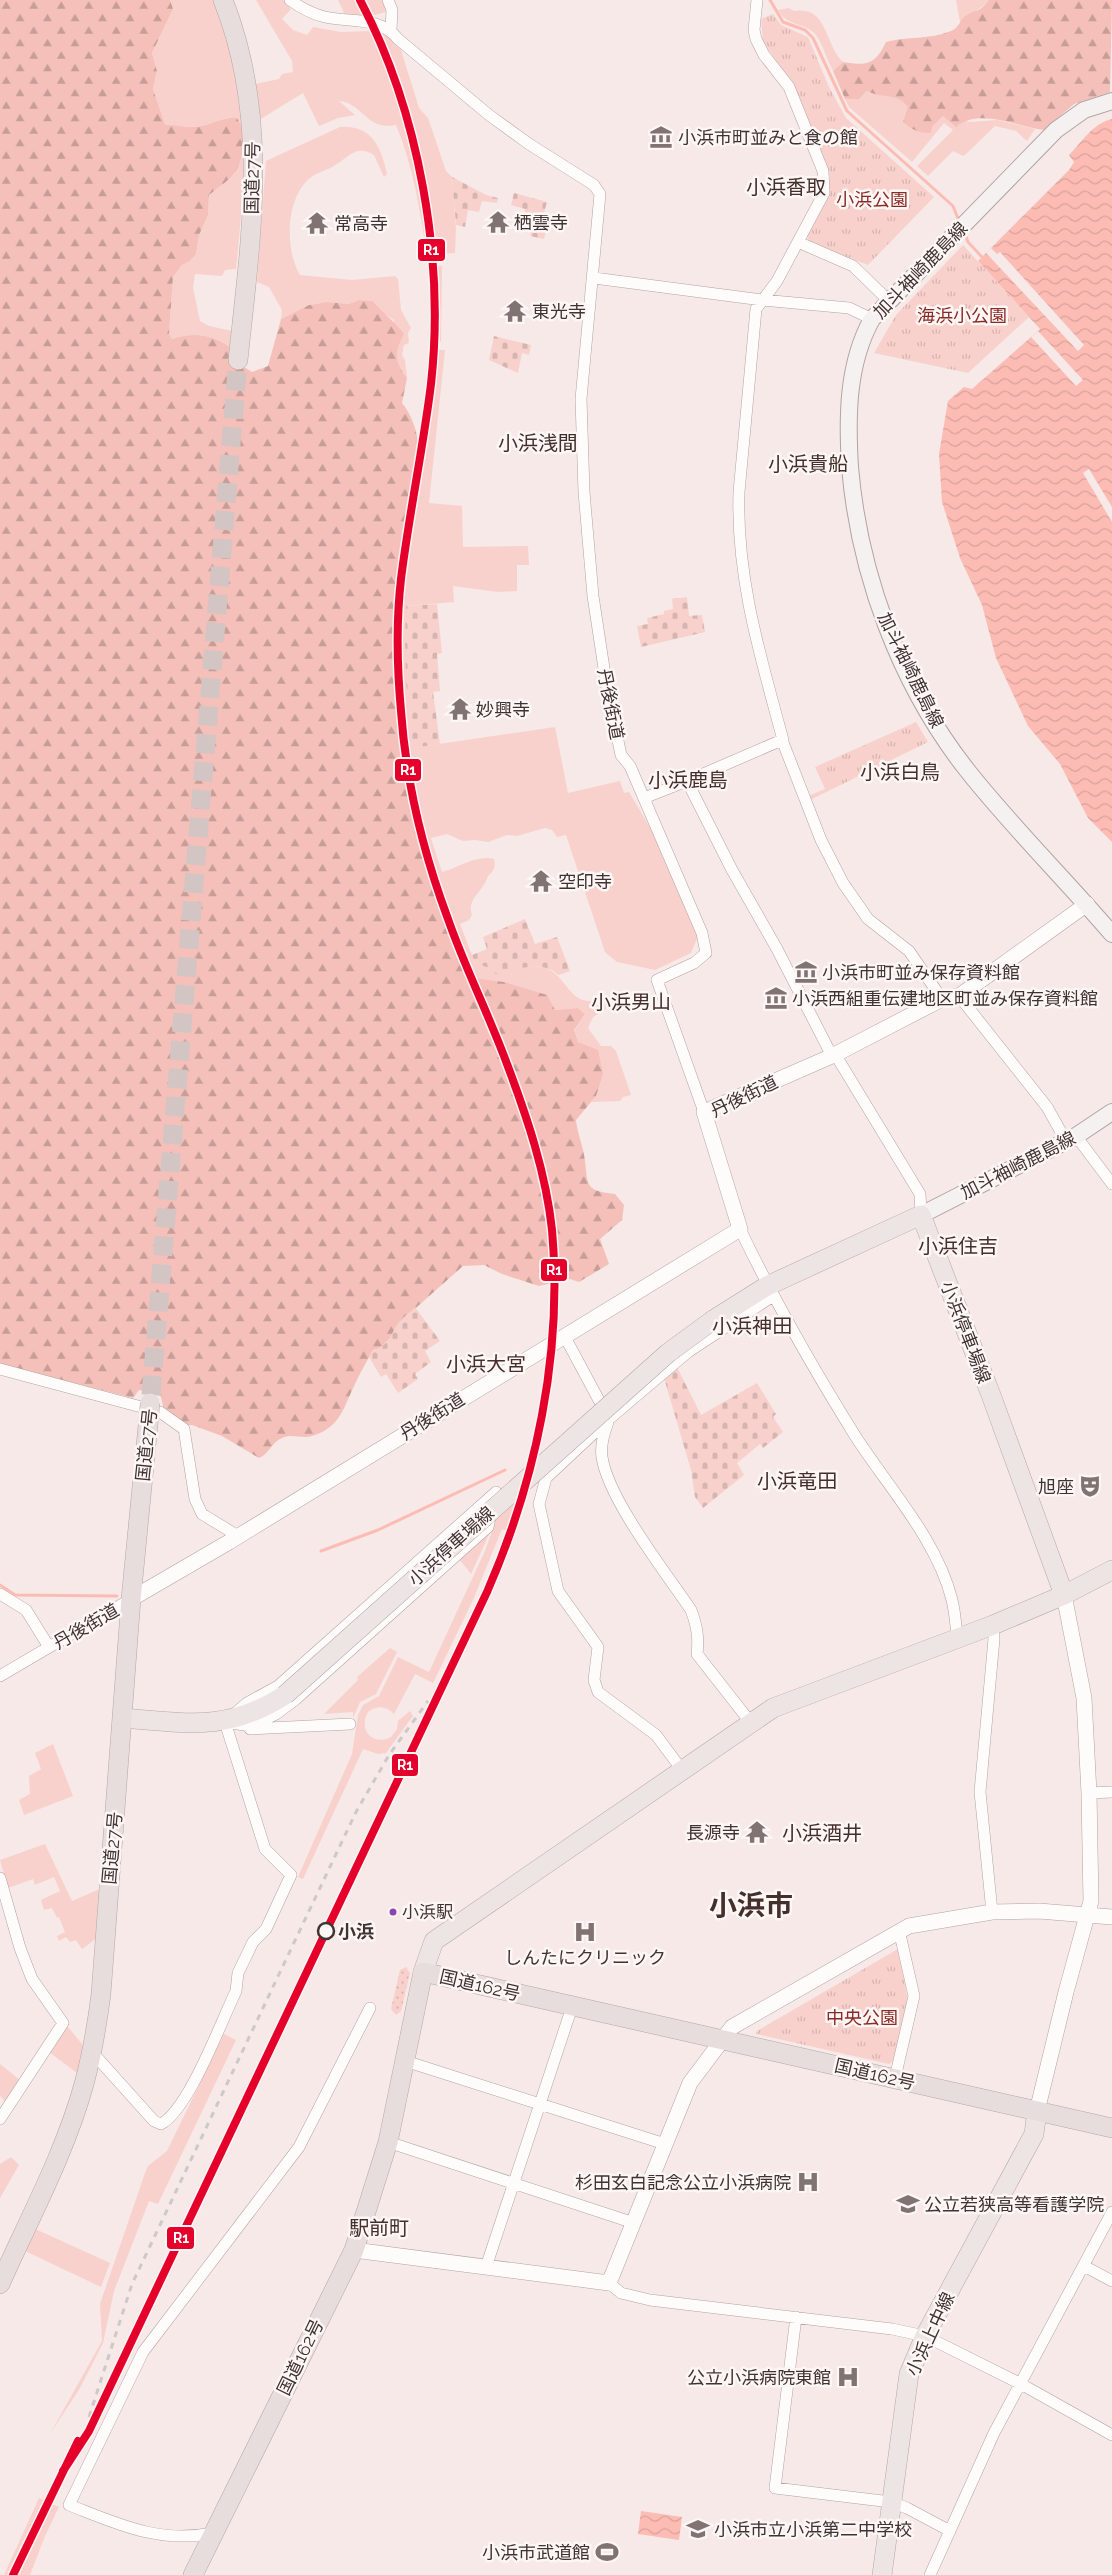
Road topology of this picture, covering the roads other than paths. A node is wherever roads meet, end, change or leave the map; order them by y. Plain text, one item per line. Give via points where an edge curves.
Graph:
1 (223, 0) edge
2 (290, 0) edge
3 (388, 0) edge
4 (757, 0) edge
5 (391, 30) junction
6 (1112, 101) edge
7 (798, 242) junction
8 (594, 278) junction
9 (762, 300) junction
10 (888, 300) junction
11 (872, 320) junction
12 (238, 360) tunnel mouth
13 (783, 740) dead end
14 (687, 781) junction
15 (644, 798) junction
16 (1087, 904) junction
17 (1112, 934) edge
18 (959, 996) junction
19 (942, 999) junction
20 (834, 1055) junction
21 (704, 1112) junction
22 (1112, 1112) edge
23 (1071, 1138) junction
24 (1112, 1184) edge
25 (921, 1215) junction
26 (740, 1229) junction
27 (770, 1291) junction
28 (565, 1337) junction
29 (0, 1369) edge
30 (150, 1404) tunnel mouth
31 (609, 1419) junction
32 (238, 1536) junction
33 (1112, 1570) edge
34 (0, 1594) edge
35 (1064, 1595) junction
36 (131, 1599) junction
37 (993, 1625) junction
38 (957, 1637) junction
39 (49, 1647) junction
40 (0, 1676) edge
41 (123, 1718) junction
42 (225, 1722) junction
43 (750, 1723) junction
44 (350, 1724) dead end
45 (682, 1770) junction
46 (1112, 1792) edge
47 (1089, 1793) junction
48 (0, 1878) edge
49 (992, 1912) junction
50 (1086, 1914) junction
51 (1112, 1917) edge
52 (899, 1930) junction
53 (423, 1972) junction
54 (572, 2007) junction
55 (370, 2008) dead end
56 (722, 2040) junction
57 (92, 2052) junction
58 (405, 2061) junction
59 (895, 2078) junction
60 (540, 2104) junction
61 (1037, 2111) junction
62 (0, 2119) edge
63 (1112, 2128) edge
64 (388, 2142) junction
65 (665, 2144) junction
66 (513, 2184) junction
67 (1112, 2212) edge
68 (634, 2223) junction
69 (354, 2250) junction
70 (1084, 2266) junction
71 (486, 2267) junction
72 (1112, 2281) edge
73 (610, 2283) junction
74 (0, 2284) edge
75 (796, 2317) junction
76 (925, 2336) junction
77 (1021, 2384) junction
78 (1112, 2435) edge
79 (891, 2502) junction
80 (950, 2531) junction
81 (213, 2533) junction
82 (935, 2574) edge
83 (193, 2575) edge
84 (882, 2575) edge

1 - 12 highway, 国道27号 via 245,71 254,148
2 - 5 street via 323,17 376,23
3 - 5 street via 392,10
4 - 7 street via 756,39 764,56 789,87 823,171 824,193
5 - 8 street, 丹後街道 via 489,115 594,185 601,203 595,236
6 - 10 main road, 加斗袖崎鹿島線 via 1084,110 1064,124
7 - 9 street via 777,281
7 - 10 street via 853,266
8 - 9 street
8 - 15 street, 丹後街道 via 581,399 588,548 607,688 621,755 630,766
9 - 11 street via 849,308
9 - 13 street via 756,309 738,522 743,577 754,633
10 - 11 main road, 加斗袖崎鹿島線
11 - 16 main road, 加斗袖崎鹿島線 via 854,364 850,456 864,552 885,622 926,708 967,771
14 - 15 street
14 - 19 street via 782,740 821,840 843,883 868,919 909,951
14 - 20 street
15 - 21 street, 丹後街道 via 702,933 706,953 694,963 657,980
16 - 17 main road, 加斗袖崎鹿島線
16 - 18 street
18 - 19 street, 丹後街道
18 - 23 street
19 - 20 street, 丹後街道
20 - 21 street, 丹後街道
20 - 25 street via 920,1194
21 - 26 street, 丹後街道
22 - 23 main road, 加斗袖崎鹿島線
23 - 24 street
23 - 25 main road, 加斗袖崎鹿島線
25 - 27 main road, 小浜停車場線
25 - 35 main road, 小浜停車場線
26 - 27 street
26 - 28 street, 丹後街道
27 - 31 street via 688,1352
27 - 38 street via 855,1435 910,1514 933,1554 952,1599
27 - 42 main road, 小浜停車場線, bridge via 712,1320 668,1353 285,1695 268,1706
28 - 31 street
28 - 32 street, 丹後街道
29 - 32 street via 168,1416 184,1429 195,1499 202,1514
30 - 36 highway, 国道27号
31 - 43 street via 603,1436 602,1457 618,1499 691,1610 699,1640 697,1654
31 - 45 street via 546,1478 539,1504 558,1591 598,1647 594,1680 598,1692 656,1735
32 - 36 street, 丹後街道
33 - 35 main road
34 - 39 street via 26,1610
35 - 37 main road
35 - 47 street via 1084,1698
36 - 39 street, 丹後街道
36 - 41 highway, 国道27号
37 - 38 main road
37 - 49 street via 980,1792
38 - 43 main road via 773,1708
39 - 40 street, 丹後街道
41 - 42 main road, 小浜停車場線
41 - 57 highway, 国道27号 via 101,1994
42 - 42 street via 247,1703 278,1686 496,1492 488,1527 296,1699 252,1726
42 - 44 street via 255,1730
42 - 57 street via 265,1850 291,1875 266,1929 253,1942 238,1973 236,1991 188,2094 167,2121 162,2124 154,2121
43 - 45 main road
45 - 53 main road via 434,1941
46 - 47 street
47 - 50 street via 1091,1901
48 - 62 street via 32,1978 63,2023
49 - 50 street
49 - 52 street via 940,1919
50 - 51 street
50 - 61 street
52 - 56 street via 732,2027
52 - 59 street via 914,1996
53 - 54 highway, 国道162号
53 - 58 highway, 国道162号
54 - 56 highway, 国道162号
54 - 60 street
55 - 81 street via 299,2146 143,2352 69,2505 161,2536 190,2538
56 - 59 highway, 国道162号
56 - 65 street via 690,2083
57 - 74 highway, 国道27号 via 72,2120
58 - 60 street
58 - 64 highway, 国道162号
59 - 61 highway, 国道162号
60 - 65 street
60 - 66 street
61 - 63 highway, 国道162号
61 - 76 main road, 小浜上中線 via 1034,2134
64 - 66 street
64 - 69 highway, 国道162号
65 - 68 street
66 - 68 street
66 - 71 street
67 - 70 street
68 - 73 street
69 - 71 street
69 - 81 highway, 国道162号
70 - 72 street
70 - 77 street
71 - 73 street
73 - 75 street via 621,2293 650,2300
75 - 76 street
75 - 79 street via 775,2488
76 - 77 street
76 - 79 main road, 小浜上中線 via 905,2392
77 - 78 street
77 - 80 street via 994,2433
79 - 80 street
79 - 84 main road, 小浜上中線
80 - 82 street
81 - 83 highway, 国道162号

